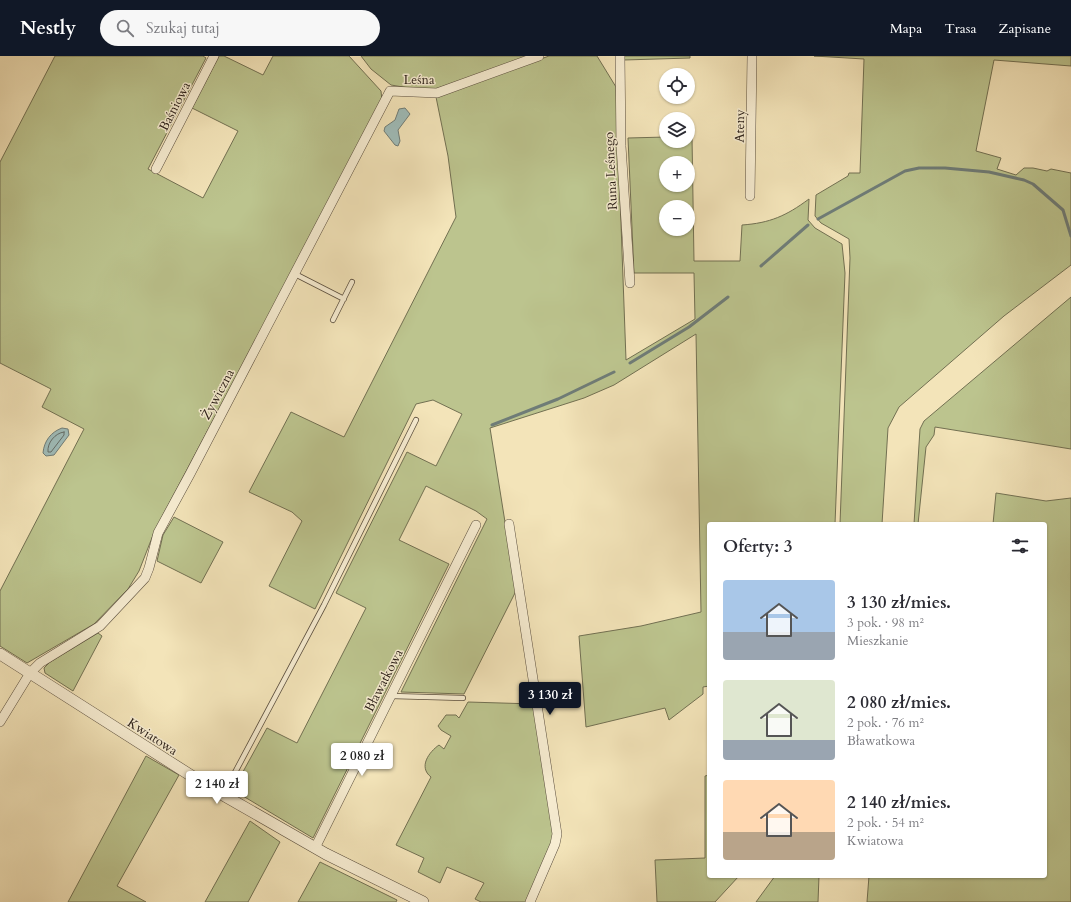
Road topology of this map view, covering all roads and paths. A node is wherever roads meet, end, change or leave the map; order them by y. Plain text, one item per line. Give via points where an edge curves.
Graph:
1 (214, 56) edge
2 (539, 56) edge
3 (620, 56) edge
4 (752, 56) edge
5 (390, 91) joint
6 (156, 169) dead end
7 (750, 196) dead end
8 (295, 274) junction
9 (352, 282) dead end
10 (630, 284) dead end
11 (344, 299) junction
12 (333, 320) dead end
13 (416, 420) dead end
14 (508, 524) dead end
15 (476, 525) dead end
16 (0, 654) edge
17 (30, 673) junction
18 (389, 696) junction
19 (463, 698) dead end
20 (0, 722) edge
21 (223, 795) junction
22 (315, 848) junction
23 (423, 902) edge
24 (530, 902) edge

1 - 6 street, Baśniowa
2 - 5 street, Leśna via 437,93
3 - 10 street, Runa Leśnego via 621,146
4 - 7 street, Ateny
5 - 8 street, Żywiczna
8 - 11 lane
8 - 17 street, Żywiczna via 163,523 145,578 100,626 40,663
9 - 11 lane
11 - 12 lane
13 - 21 lane via 324,605
14 - 24 street via 557,834
15 - 18 street, Bławatkowa
16 - 17 street, Kwiatowa
17 - 20 street, Żywiczna
17 - 21 street, Kwiatowa
18 - 19 lane
18 - 22 street, Bławatkowa
21 - 22 street, Kwiatowa
22 - 23 street, Kwiatowa

